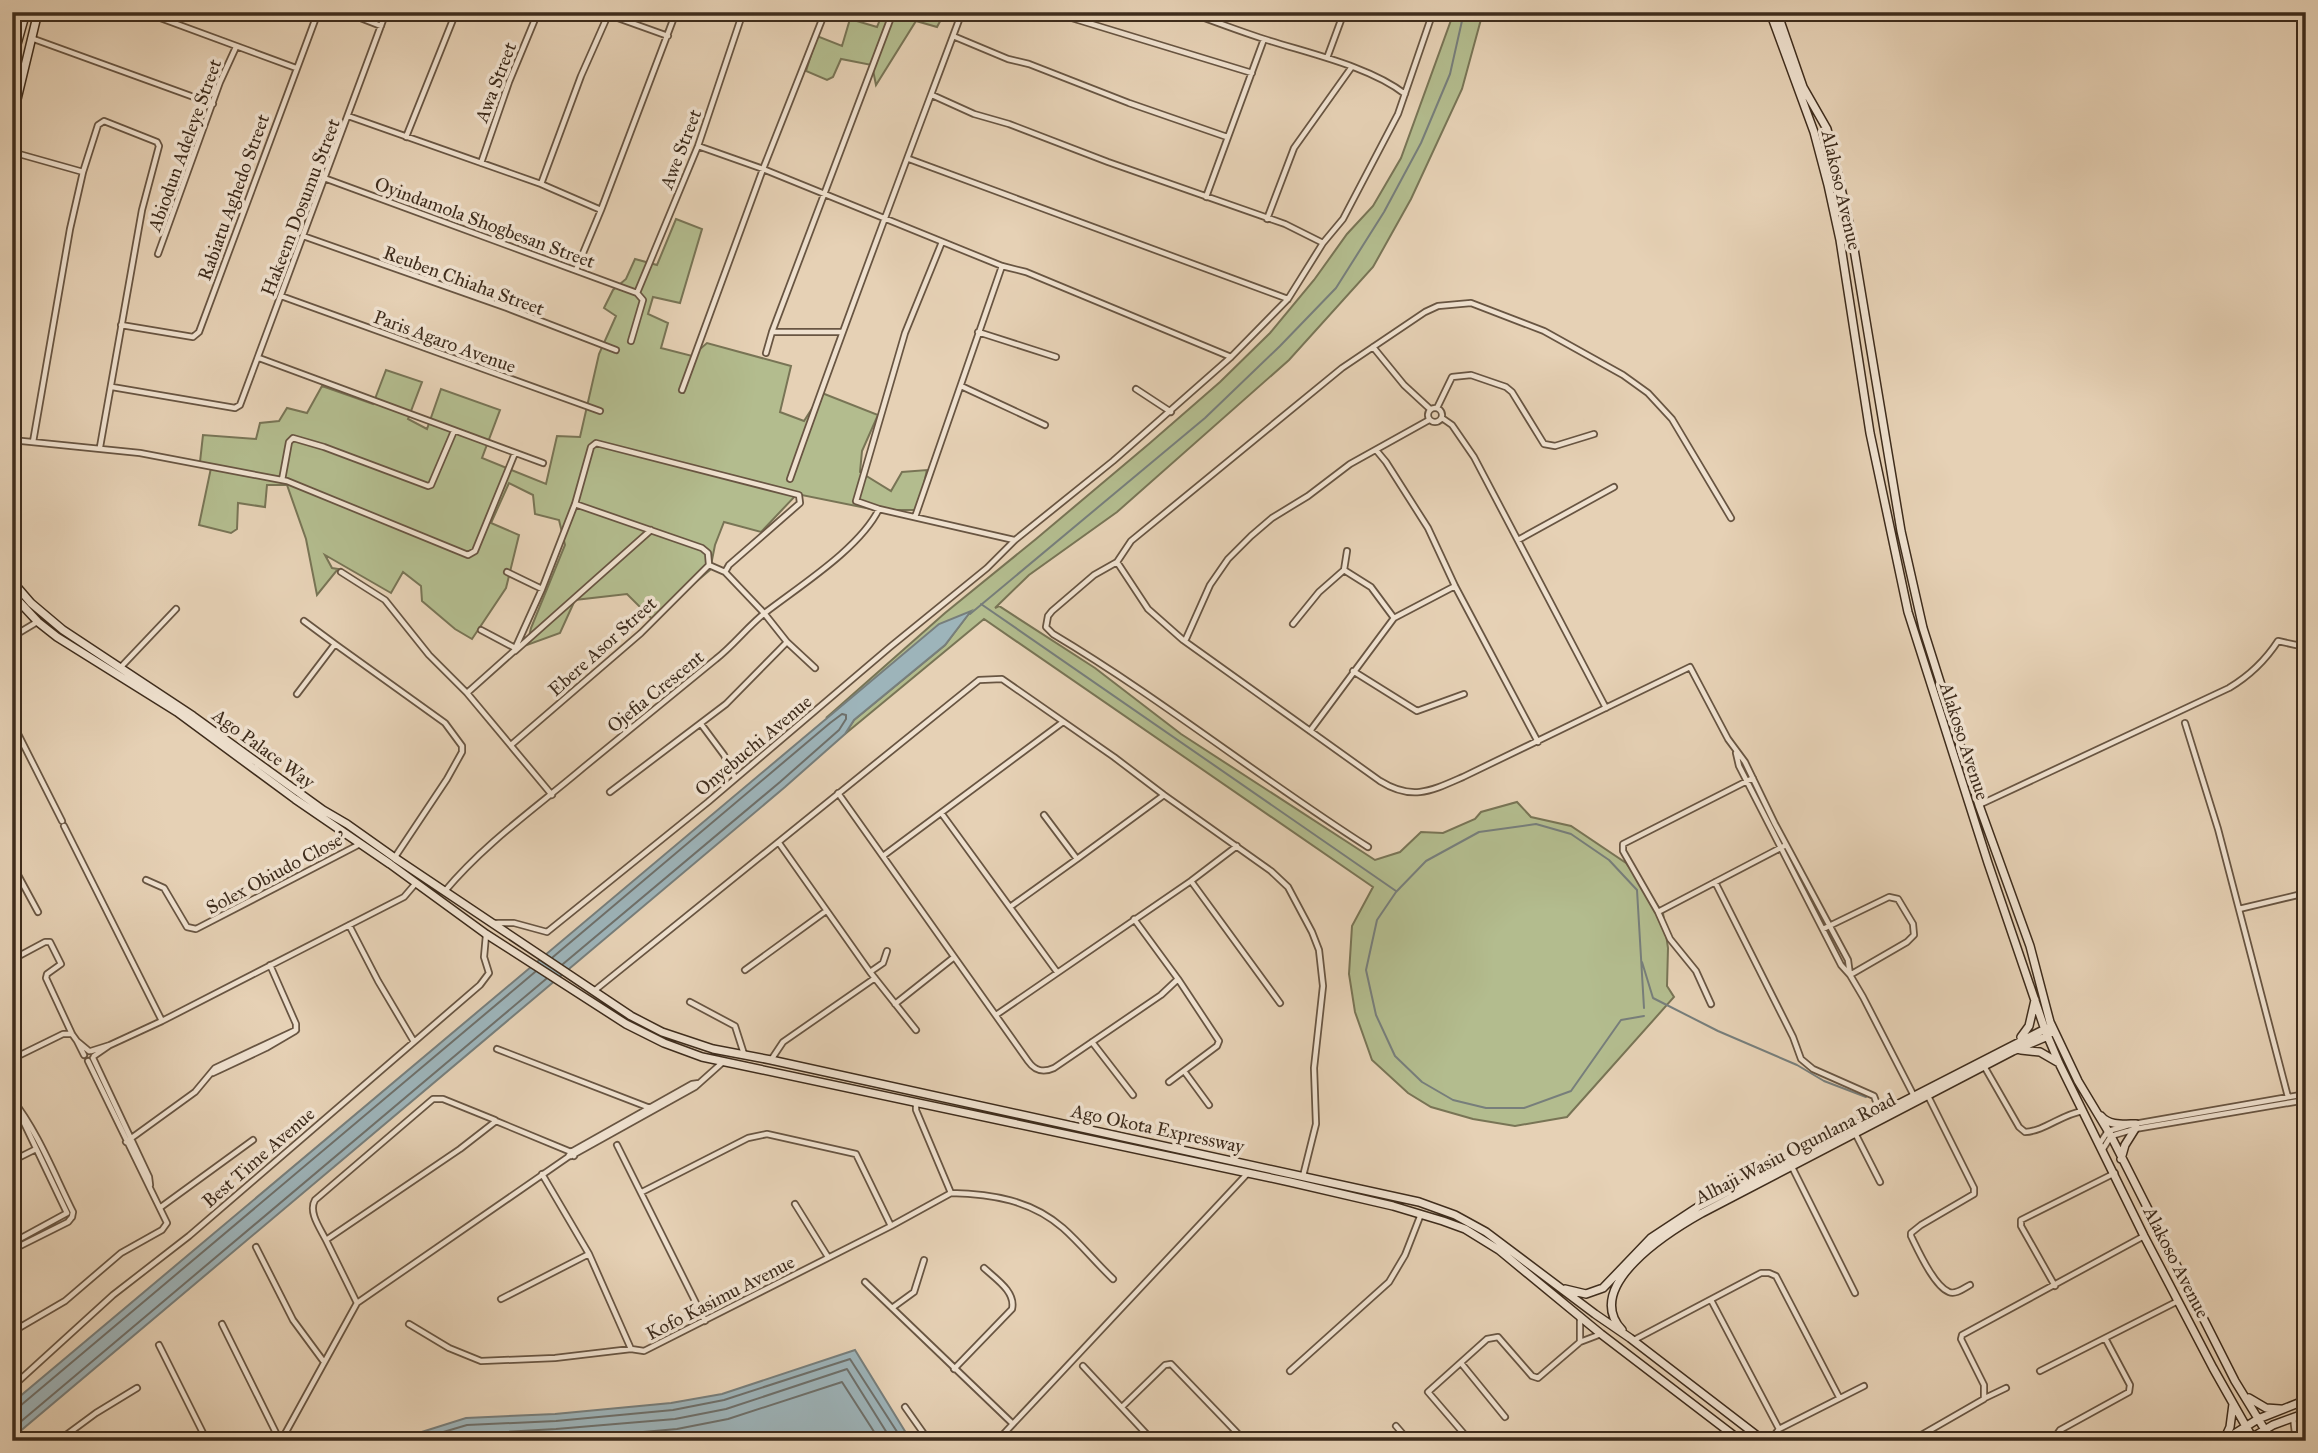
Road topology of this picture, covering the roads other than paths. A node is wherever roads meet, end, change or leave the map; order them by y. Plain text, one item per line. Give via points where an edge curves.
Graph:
1 (26, 12) edge
2 (38, 12) edge
3 (144, 12) edge
4 (318, 12) edge
5 (345, 12) edge
6 (386, 12) edge
7 (456, 12) edge
8 (538, 12) edge
9 (601, 12) edge
10 (676, 12) edge
11 (743, 12) edge
12 (825, 12) edge
13 (894, 12) edge
14 (962, 12) edge
15 (1052, 12) edge
16 (1188, 12) edge
17 (1344, 12) edge
18 (1366, 12) edge
19 (1433, 12) edge
20 (1770, 12) edge
21 (1777, 12) edge
22 (608, 15) junction
23 (1382, 17) dead end
24 (381, 26) junction
25 (668, 36) junction
26 (953, 36) junction
27 (31, 38) junction
28 (1264, 39) junction
29 (236, 47) junction
30 (1326, 58) junction
31 (12, 62) edge
32 (296, 68) junction
33 (1352, 68) junction
34 (1252, 73) junction
35 (15, 87) edge
36 (1405, 94) junction
37 (932, 95) junction
38 (14, 99) edge
39 (213, 104) junction
40 (348, 116) junction
41 (12, 120) edge
42 (1826, 127) junction
43 (1814, 132) junction
44 (406, 137) junction
45 (1227, 137) junction
46 (698, 146) junction
47 (12, 152) edge
48 (909, 159) junction
49 (481, 163) junction
50 (763, 169) junction
51 (83, 172) junction
52 (324, 178) junction
53 (541, 184) junction
54 (825, 194) junction
55 (1206, 197) junction
56 (601, 210) junction
57 (1267, 219) junction
58 (886, 220) junction
59 (303, 236) junction
60 (942, 242) junction
61 (1323, 243) junction
62 (158, 254) dead end
63 (1002, 266) junction
64 (576, 270) junction
65 (637, 293) junction
66 (281, 296) junction
67 (1288, 299) junction
68 (121, 325) junction
69 (772, 332) junction
70 (841, 332) junction
71 (978, 332) junction
72 (631, 341) dead end
73 (1373, 347) junction
74 (616, 350) dead end
75 (766, 353) dead end
76 (1871, 354) junction
77 (1056, 357) dead end
78 (1231, 357) junction
79 (1859, 357) junction
80 (259, 358) junction
81 (961, 386) junction
82 (112, 387) junction
83 (1136, 389) dead end
84 (682, 390) dead end
85 (1437, 408) junction
86 (1430, 409) junction
87 (600, 411) dead end
88 (1171, 412) junction
89 (1442, 418) junction
90 (1429, 420) junction
91 (1045, 425) dead end
92 (454, 431) junction
93 (1594, 434) dead end
94 (12, 440) edge
95 (33, 442) junction
96 (100, 447) junction
97 (1376, 450) junction
98 (516, 453) junction
99 (543, 463) dead end
100 (790, 479) dead end
101 (282, 480) junction
102 (1614, 487) dead end
103 (1896, 500) junction
104 (575, 504) junction
105 (1886, 504) junction
106 (878, 511) junction
107 (915, 517) junction
108 (1731, 518) dead end
109 (651, 530) junction
110 (1015, 540) junction
111 (1518, 540) junction
112 (1347, 551) dead end
113 (1117, 562) junction
114 (709, 565) junction
115 (1344, 570) junction
116 (341, 572) dead end
117 (507, 572) dead end
118 (725, 572) junction
119 (12, 581) edge
120 (1455, 586) junction
121 (542, 589) junction
122 (12, 594) edge
123 (176, 609) dead end
124 (764, 613) junction
125 (1394, 618) junction
126 (304, 621) dead end
127 (38, 622) junction
128 (1293, 624) dead end
129 (481, 630) dead end
130 (12, 637) edge
131 (1185, 641) junction
132 (787, 642) junction
133 (2306, 643) edge
134 (335, 644) junction
135 (514, 650) junction
136 (120, 668) junction
137 (814, 668) dead end
138 (1353, 671) junction
139 (467, 693) junction
140 (297, 694) dead end
141 (1464, 694) dead end
142 (1606, 708) junction
143 (12, 722) edge
144 (1063, 722) junction
145 (2185, 723) dead end
146 (701, 724) junction
147 (1310, 731) junction
148 (1538, 742) junction
149 (511, 745) junction
150 (1736, 753) junction
151 (735, 778) junction
152 (1753, 778) junction
153 (1747, 781) junction
154 (610, 792) dead end
155 (838, 793) junction
156 (552, 795) junction
157 (1164, 795) junction
158 (1979, 805) junction
159 (942, 814) junction
160 (1044, 815) dead end
161 (779, 843) junction
162 (361, 844) junction
163 (1786, 845) junction
164 (1237, 846) junction
165 (1368, 847) dead end
166 (1780, 849) junction
167 (883, 856) junction
168 (395, 858) junction
169 (1077, 859) junction
170 (12, 864) edge
171 (14, 873) edge
172 (146, 880) dead end
173 (1191, 881) junction
174 (1715, 882) junction
175 (416, 883) junction
176 (445, 891) junction
177 (2306, 893) edge
178 (1010, 907) junction
179 (2239, 909) junction
180 (827, 911) junction
181 (38, 912) dead end
182 (1658, 912) junction
183 (1134, 919) junction
184 (493, 923) junction
185 (349, 925) junction
186 (1830, 926) junction
187 (1823, 929) junction
188 (506, 932) joint
189 (486, 934) junction
190 (498, 942) joint
191 (887, 951) dead end
192 (17, 957) dead end
193 (953, 958) junction
194 (270, 965) junction
195 (745, 970) dead end
196 (870, 972) junction
197 (1057, 972) junction
198 (1850, 975) junction
199 (875, 978) junction
200 (1178, 979) junction
201 (594, 991) junction
202 (2035, 999) junction
203 (607, 1000) junction
204 (690, 1002) dead end
205 (1280, 1003) dead end
206 (895, 1004) junction
207 (1711, 1004) dead end
208 (603, 1009) junction
209 (996, 1015) junction
210 (162, 1021) junction
211 (2049, 1029) junction
212 (916, 1030) dead end
213 (72, 1034) junction
214 (413, 1040) junction
215 (77, 1041) junction
216 (1092, 1042) junction
217 (2014, 1047) junction
218 (497, 1049) dead end
219 (91, 1055) junction
220 (744, 1055) junction
221 (12, 1059) edge
222 (771, 1060) junction
223 (724, 1061) junction
224 (2059, 1063) junction
225 (1984, 1066) junction
226 (1184, 1071) junction
227 (1169, 1082) dead end
228 (2306, 1094) edge
229 (1133, 1096) dead end
230 (1928, 1096) junction
231 (2288, 1097) junction
232 (1916, 1098) junction
233 (13, 1100) edge
234 (2306, 1101) edge
235 (916, 1102) junction
236 (2091, 1103) junction
237 (1209, 1105) dead end
238 (651, 1109) junction
239 (2084, 1111) junction
240 (1880, 1112) junction
241 (496, 1121) junction
242 (2135, 1126) junction
243 (1853, 1131) junction
244 (2110, 1134) junction
245 (129, 1140) junction
246 (253, 1140) dead end
247 (617, 1145) dead end
248 (2101, 1146) junction
249 (39, 1148) junction
250 (571, 1155) junction
251 (2121, 1160) junction
252 (12, 1161) edge
253 (1792, 1167) junction
254 (1247, 1173) junction
255 (2115, 1173) junction
256 (542, 1174) junction
257 (1303, 1176) junction
258 (1880, 1182) dead end
259 (642, 1192) junction
260 (951, 1193) junction
261 (796, 1204) dead end
262 (161, 1207) junction
263 (1422, 1214) junction
264 (891, 1226) junction
265 (39, 1233) junction
266 (2144, 1236) junction
267 (326, 1240) junction
268 (12, 1243) edge
269 (256, 1247) dead end
270 (12, 1250) edge
271 (589, 1254) junction
272 (828, 1257) junction
273 (924, 1260) dead end
274 (984, 1268) dead end
275 (1113, 1279) dead end
276 (865, 1282) dead end
277 (1970, 1285) dead end
278 (2055, 1286) junction
279 (1561, 1288) junction
280 (1855, 1293) dead end
281 (501, 1299) dead end
282 (1711, 1300) junction
283 (2178, 1301) junction
284 (357, 1303) junction
285 (892, 1308) junction
286 (1580, 1317) junction
287 (705, 1321) junction
288 (222, 1324) dead end
289 (409, 1324) dead end
290 (12, 1332) edge
291 (1601, 1334) junction
292 (2105, 1338) junction
293 (1632, 1339) junction
294 (1580, 1342) junction
295 (159, 1345) dead end
296 (631, 1349) junction
297 (324, 1362) junction
298 (1461, 1363) junction
299 (1083, 1366) dead end
300 (954, 1369) junction
301 (1290, 1371) dead end
302 (2040, 1371) dead end
303 (1864, 1385) dead end
304 (12, 1387) edge
305 (137, 1388) dead end
306 (2006, 1388) dead end
307 (2243, 1393) junction
308 (1839, 1397) junction
309 (1984, 1399) junction
310 (2306, 1400) edge
311 (2233, 1404) junction
312 (905, 1407) dead end
313 (1122, 1407) junction
314 (2280, 1409) junction
315 (2306, 1413) edge
316 (2293, 1416) junction
317 (1506, 1417) dead end
318 (2258, 1419) junction
319 (1013, 1424) junction
320 (1396, 1426) dead end
321 (2246, 1427) junction
322 (1779, 1429) junction
323 (2265, 1430) junction
324 (2249, 1439) edge
325 (58, 1441) edge
326 (207, 1441) edge
327 (280, 1441) edge
328 (929, 1441) edge
329 (997, 1441) edge
330 (1153, 1441) edge
331 (1245, 1441) edge
332 (1409, 1441) edge
333 (1458, 1441) edge
334 (1741, 1441) edge
335 (1764, 1441) edge
336 (1770, 1441) edge
337 (1911, 1441) edge
338 (2052, 1441) edge
339 (2223, 1441) edge
340 (2295, 1441) edge

1 - 31 main road
2 - 27 main road
3 - 29 street
4 - 32 street, Rabiatu Aghedo Street
5 - 24 street
6 - 24 street, Hakeem Dosumu Street
7 - 44 street
8 - 49 street, Awa Street
9 - 22 street
10 - 25 street
11 - 46 street, Awe Street
12 - 50 street
13 - 54 street
14 - 26 street
15 - 34 street
16 - 28 street
17 - 30 street
18 - 23 street
19 - 36 street, Onyebuchi Avenue
20 - 43 main road, Alakoso Avenue
21 - 42 main road, Alakoso Avenue via 1803,86
22 - 25 street
22 - 53 street
24 - 40 street, Hakeem Dosumu Street
25 - 56 street
26 - 37 street
26 - 45 street
27 - 35 main road
27 - 39 street
28 - 30 street
28 - 34 street
29 - 32 street
29 - 39 street, Abiodun Adeleye Street
30 - 33 street
32 - 68 street, Rabiatu Aghedo Street via 197,335
33 - 36 street
33 - 57 street via 1294,148
34 - 45 street
35 - 38 main road
36 - 61 street, Onyebuchi Avenue via 1343,219
37 - 48 street
37 - 55 street
38 - 41 main road
39 - 62 street, Abiodun Adeleye Street
40 - 44 street
40 - 52 street, Hakeem Dosumu Street
42 - 43 main road
42 - 76 main road, Alakoso Avenue via 1851,231
43 - 79 main road, Alakoso Avenue via 1840,240
44 - 49 street
45 - 55 street
46 - 50 street
46 - 65 street, Awe Street
47 - 51 street
48 - 58 street
48 - 67 street
49 - 53 street
50 - 54 street
50 - 84 street
51 - 68 street via 101,122 159,146
51 - 95 street
52 - 59 street, Hakeem Dosumu Street
52 - 64 street, Oyindamola Shogbesan Street
53 - 56 street
54 - 58 street
54 - 69 street
55 - 57 street
56 - 64 street
57 - 61 street
58 - 60 street
58 - 70 street
59 - 66 street, Hakeem Dosumu Street
59 - 74 street, Reuben Chiaha Street
60 - 63 street
60 - 106 street via 905,333 855,499
61 - 67 street, Onyebuchi Avenue
63 - 71 street
63 - 78 street
64 - 65 street, Oyindamola Shogbesan Street
65 - 72 street via 643,300
66 - 80 street, Hakeem Dosumu Street
66 - 87 street, Paris Agaro Avenue
67 - 78 street, Onyebuchi Avenue
68 - 82 street
69 - 70 street
69 - 75 street
70 - 100 street
71 - 77 street
71 - 81 street
73 - 86 street
73 - 108 street via 1438,306 1471,303 1544,331 1623,375 1658,402
73 - 113 street via 1131,541
76 - 79 main road
76 - 103 main road, Alakoso Avenue
78 - 88 street, Onyebuchi Avenue
79 - 105 main road, Alakoso Avenue
80 - 82 street, Hakeem Dosumu Street via 235,408
80 - 92 street
81 - 91 street
81 - 107 street
82 - 96 street
83 - 88 street
85 - 86 street
85 - 89 street
85 - 93 street via 1452,377 1471,374 1512,392 1544,444 1555,446
86 - 90 street
88 - 110 street, Onyebuchi Avenue
89 - 90 street
89 - 111 street via 1474,457
90 - 97 street
92 - 98 street
92 - 101 street via 428,486 293,438
94 - 95 street
95 - 96 street
96 - 101 street
97 - 120 street via 1428,528
97 - 131 street via 1272,518 1240,546 1210,585
98 - 99 street
98 - 101 street via 475,551 468,555
102 - 111 street
103 - 105 main road
103 - 158 main road, Alakoso Avenue via 1923,628
104 - 109 street
104 - 118 street via 596,443 799,495 800,503
104 - 121 street
105 - 202 main road, Alakoso Avenue via 1919,649
106 - 107 street
106 - 124 street, Ojefia Crescent via 850,545
107 - 110 street
109 - 114 street via 702,548
109 - 135 street
110 - 151 street, Onyebuchi Avenue
111 - 142 street
112 - 115 street
113 - 131 street via 1148,608
113 - 165 street via 1052,611 1046,627
114 - 118 street
114 - 149 street, Ebere Asor Street via 641,633
115 - 125 street via 1371,587
115 - 128 street
116 - 139 street via 385,600
117 - 121 street
118 - 124 street
119 - 136 main road, Ago Palace Way via 63,630
120 - 125 street
120 - 148 street
121 - 135 street
122 - 127 main road, Ago Palace Way
123 - 136 street
124 - 132 street
124 - 156 street, Ojefia Crescent via 718,658
125 - 138 street
126 - 134 street
127 - 130 street
127 - 162 main road, Ago Palace Way via 177,712
129 - 135 street
131 - 147 street
132 - 137 street
132 - 146 street
133 - 158 street via 2278,641 2246,678 2229,688
134 - 140 street
134 - 168 street via 445,723 462,746 447,779
135 - 139 street
136 - 168 main road, Ago Palace Way
138 - 141 street via 1417,711
138 - 147 street
139 - 149 street
142 - 148 street
142 - 150 street via 1690,667
143 - 210 street
144 - 155 street via 1002,679 979,680
144 - 157 street
144 - 159 street
145 - 179 street
146 - 151 street
146 - 154 street
147 - 148 street via 1387,786 1412,793 1441,787
149 - 156 street
150 - 152 street
150 - 153 street
151 - 184 street, Onyebuchi Avenue via 547,932
152 - 153 street
152 - 163 street
153 - 166 street
153 - 182 street via 1623,844 1622,851
155 - 161 street
155 - 167 street
156 - 176 street, Ojefia Crescent via 498,838
157 - 164 street
157 - 169 street
158 - 211 main road, Alakoso Avenue via 2029,946
159 - 167 street
159 - 178 street
160 - 169 street
161 - 180 street
161 - 201 street
162 - 172 street, Solex Obiudo Close' via 196,929 187,927 164,888
162 - 175 main road, Ago Palace Way
163 - 166 street
163 - 186 street
164 - 173 street
164 - 257 street via 1288,887 1318,950 1322,1009 1314,1068 1316,1124
166 - 174 street
166 - 187 street
167 - 193 street
168 - 176 main road, Ago Palace Way
169 - 178 street
170 - 171 street
171 - 181 street
173 - 183 street
173 - 205 street
174 - 182 street
174 - 240 street via 1801,1059 1821,1074 1874,1096
175 - 185 street via 404,897
175 - 189 main road, Ago Palace Way
176 - 184 main road, Ago Palace Way
177 - 179 street
178 - 197 street
179 - 231 street
180 - 195 street
180 - 196 street
182 - 207 street
183 - 197 street
183 - 200 street
184 - 188 main road, Ago Palace Way
185 - 194 street
185 - 214 street
186 - 187 street
186 - 198 street via 1848,960
186 - 198 street via 1893,897 1913,924 1912,939
187 - 198 street
188 - 201 main road, Ago Okota Expressway
189 - 190 main road, Ago Palace Way
189 - 214 street, Best Time Avenue via 484,957 489,973
190 - 208 main road, Ago Okota Expressway
191 - 196 street via 883,962
192 - 213 street via 50,942 61,964 46,978
193 - 206 street
193 - 209 street
194 - 210 street
194 - 245 street via 296,1030 215,1068 195,1092
196 - 199 street
197 - 209 street
198 - 232 street
199 - 206 street
199 - 222 street via 783,1042
200 - 216 street
200 - 226 street via 1219,1041
201 - 203 main road, Ago Okota Expressway
202 - 211 main road, Alakoso Avenue
202 - 217 main road via 2029,1026
203 - 208 main road
203 - 220 main road, Ago Okota Expressway via 662,1032
204 - 220 street via 735,1026
206 - 212 street
208 - 223 main road, Ago Okota Expressway via 664,1043
209 - 216 street via 1032,1068 1039,1071 1054,1068
210 - 219 street
211 - 217 main road, Alhaji Wasiu Ogunlana Road via 2035,1032
211 - 224 main road, Alakoso Avenue
211 - 236 main road, Alakoso Avenue
213 - 215 street
213 - 221 street
214 - 304 street, Best Time Avenue
215 - 219 street
215 - 219 street via 84,1055
216 - 229 street
217 - 224 main road
217 - 225 main road, Alhaji Wasiu Ogunlana Road
217 - 232 main road, Alhaji Wasiu Ogunlana Road
218 - 238 street
219 - 245 street
220 - 222 main road, Ago Okota Expressway
222 - 257 main road, Ago Okota Expressway
223 - 235 main road, Ago Okota Expressway
223 - 238 street via 699,1083
224 - 239 main road, Alakoso Avenue
225 - 230 main road, Alhaji Wasiu Ogunlana Road
225 - 239 street via 2025,1132
226 - 227 street
226 - 237 street
228 - 231 street
230 - 232 main road, Alhaji Wasiu Ogunlana Road
230 - 277 street via 1974,1194 1921,1225 1911,1236 1944,1288 1958,1292
231 - 242 street
232 - 240 main road, Alhaji Wasiu Ogunlana Road
232 - 243 main road, Alhaji Wasiu Ogunlana Road
233 - 249 street
234 - 242 street
235 - 254 main road, Ago Okota Expressway
235 - 260 street
236 - 242 main road via 2104,1120
236 - 244 main road, Alakoso Avenue
238 - 250 street
239 - 248 main road, Alakoso Avenue
240 - 243 main road, Alhaji Wasiu Ogunlana Road
241 - 250 street
241 - 267 street
241 - 267 street via 433,1099 315,1200 312,1210
242 - 244 street
242 - 251 main road
243 - 253 main road, Alhaji Wasiu Ogunlana Road
243 - 258 street
243 - 279 main road, Alhaji Wasiu Ogunlana Road via 1675,1221 1599,1290 1580,1294
244 - 248 street
244 - 251 main road, Alakoso Avenue
245 - 262 street
246 - 262 street
247 - 259 street
248 - 255 main road, Alakoso Avenue
249 - 252 street
249 - 265 street via 73,1212 68,1222
250 - 256 street
251 - 307 main road, Alakoso Avenue
253 - 280 street
253 - 293 main road, Alhaji Wasiu Ogunlana Road via 1686,1222 1632,1267 1613,1291 1611,1304 1614,1319
254 - 263 main road, Ago Okota Expressway
254 - 319 street
255 - 266 main road, Alakoso Avenue
255 - 278 street via 2021,1220
256 - 271 street
256 - 284 street
257 - 279 main road, Ago Okota Expressway via 1419,1202 1455,1215 1486,1232
259 - 264 street via 748,1138 767,1134 856,1154
259 - 287 street
260 - 264 street, Kofo Kasimu Avenue
260 - 275 street via 1005,1197 1027,1206 1062,1228
261 - 272 street
262 - 290 street via 165,1227 121,1254 65,1301
263 - 286 main road, Ago Okota Expressway via 1465,1229 1499,1250
263 - 301 street via 1389,1282
264 - 272 street, Kofo Kasimu Avenue
265 - 268 street
265 - 270 street
266 - 278 street
266 - 283 main road, Alakoso Avenue
267 - 284 street
269 - 297 street via 293,1320
271 - 281 street
271 - 296 street
272 - 287 street, Kofo Kasimu Avenue
273 - 285 street via 914,1292
274 - 300 street via 1010,1294 1012,1310
276 - 285 street
278 - 309 street via 1962,1335 1984,1385
279 - 293 main road, Ago Okota Expressway
282 - 293 street
282 - 308 street via 1761,1273 1776,1276
282 - 322 street
283 - 292 street
283 - 311 main road, Alakoso Avenue
284 - 297 street
285 - 300 street
286 - 291 main road, Ago Okota Expressway
286 - 294 street
287 - 296 street, Kofo Kasimu Avenue via 644,1351
288 - 327 street
289 - 296 street, Kofo Kasimu Avenue via 481,1361
291 - 294 street
291 - 334 main road, Ago Okota Expressway
292 - 302 street
292 - 338 street via 2130,1385 2129,1392 2060,1430
293 - 335 main road, Ago Okota Expressway
294 - 298 street via 1538,1378 1494,1336
295 - 326 street
297 - 327 street
298 - 317 street
298 - 333 street via 1428,1392 1465,1435
299 - 313 street
300 - 319 street
303 - 308 street
305 - 325 street
306 - 309 street
307 - 314 main road via 2253,1403
307 - 318 main road, Alakoso Avenue
308 - 322 street
309 - 337 street
310 - 314 main road
311 - 321 main road, Alakoso Avenue
311 - 339 main road
312 - 328 street
313 - 330 street
313 - 331 street via 1171,1364
314 - 318 main road
315 - 316 main road
316 - 323 main road
316 - 340 street
318 - 321 main road
318 - 323 main road, Alakoso Avenue
319 - 329 street
320 - 332 street
321 - 324 main road, Alakoso Avenue
321 - 339 main road
322 - 336 street
323 - 324 main road

